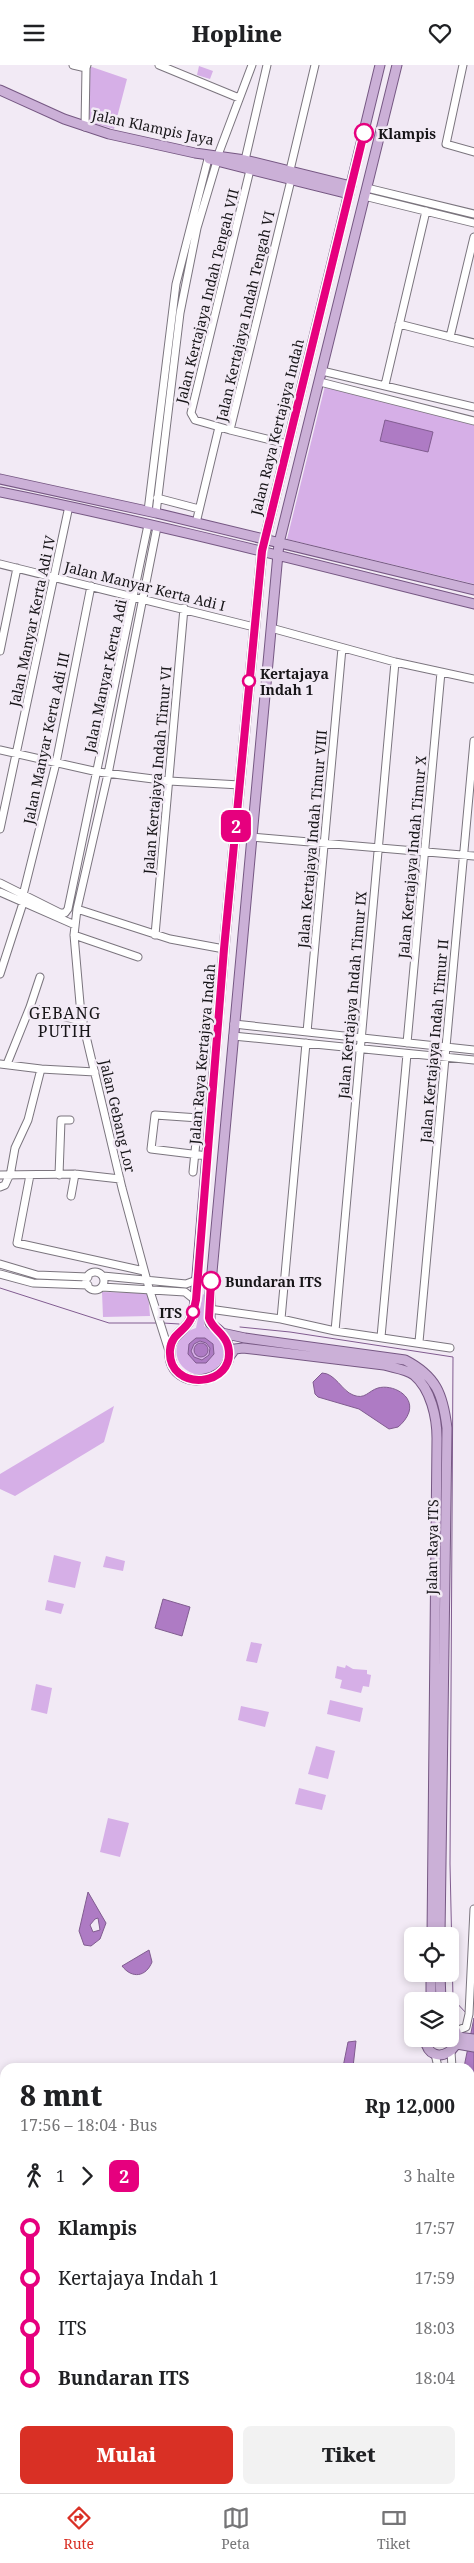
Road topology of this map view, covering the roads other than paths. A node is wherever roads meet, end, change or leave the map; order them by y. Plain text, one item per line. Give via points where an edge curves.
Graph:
1 (73, 65) edge
2 (159, 65) edge
3 (252, 65) edge
4 (267, 65) edge
5 (314, 65) edge
6 (380, 65) edge
7 (397, 65) edge
8 (464, 65) edge
9 (86, 67) edge
10 (172, 68) edge
11 (0, 90) edge
12 (239, 98) junction
13 (85, 127) junction
14 (474, 152) edge
15 (214, 158) junction
16 (245, 160) junction
17 (231, 161) junction
18 (250, 170) junction
19 (290, 170) junction
20 (291, 180) junction
21 (330, 185) junction
22 (350, 190) junction
23 (366, 192) junction
24 (426, 211) junction
25 (474, 214) edge
26 (474, 223) edge
27 (474, 237) edge
28 (399, 324) junction
29 (450, 337) junction
30 (474, 343) edge
31 (308, 363) junction
32 (323, 369) junction
33 (303, 382) junction
34 (319, 384) junction
35 (385, 385) junction
36 (164, 406) junction
37 (474, 407) edge
38 (474, 421) edge
39 (219, 427) junction
40 (230, 430) junction
41 (287, 444) junction
42 (0, 479) edge
43 (0, 491) edge
44 (75, 495) junction
45 (157, 499) junction
46 (73, 506) junction
47 (199, 509) junction
48 (152, 512) junction
49 (196, 523) junction
50 (153, 526) junction
51 (264, 540) junction
52 (279, 543) junction
53 (262, 551) junction
54 (278, 555) junction
55 (0, 564) edge
56 (17, 568) junction
57 (405, 571) junction
58 (54, 577) junction
59 (452, 584) junction
60 (90, 586) junction
61 (474, 589) edge
62 (433, 594) junction
63 (140, 598) junction
64 (474, 599) edge
65 (474, 604) edge
66 (184, 608) junction
67 (254, 627) junction
68 (271, 628) junction
69 (342, 648) junction
70 (0, 651) edge
71 (395, 662) junction
72 (441, 672) junction
73 (474, 679) edge
74 (474, 741) edge
75 (0, 750) edge
76 (17, 754) junction
77 (56, 763) junction
78 (103, 773) junction
79 (169, 781) junction
80 (240, 785) junction
81 (255, 787) junction
82 (0, 829) edge
83 (251, 837) junction
84 (325, 843) junction
85 (379, 847) junction
86 (424, 852) junction
87 (464, 855) junction
88 (474, 855) edge
89 (0, 883) edge
90 (0, 892) edge
91 (23, 899) junction
92 (77, 909) junction
93 (75, 925) junction
94 (74, 935) junction
95 (155, 935) junction
96 (224, 949) junction
97 (138, 957) dead end
98 (0, 974) edge
99 (40, 977) dead end
100 (30, 1007) junction
101 (83, 1022) junction
102 (234, 1024) junction
103 (307, 1032) junction
104 (218, 1035) junction
105 (233, 1036) junction
106 (359, 1039) junction
107 (306, 1043) junction
108 (407, 1043) junction
109 (446, 1047) junction
110 (359, 1049) junction
111 (474, 1050) edge
112 (408, 1054) junction
113 (445, 1057) junction
114 (474, 1060) edge
115 (3, 1064) edge
116 (41, 1069) junction
117 (94, 1072) junction
118 (200, 1102) dead end
119 (199, 1118) junction
120 (70, 1120) dead end
121 (195, 1155) junction
122 (208, 1156) junction
123 (193, 1172) dead end
124 (75, 1174) junction
125 (0, 1175) edge
126 (30, 1175) junction
127 (59, 1175) junction
128 (10, 1176) junction
129 (120, 1179) junction
130 (0, 1187) edge
131 (71, 1196) dead end
132 (0, 1264) edge
133 (144, 1271) junction
134 (0, 1274) edge
135 (103, 1276) junction
136 (88, 1277) junction
137 (197, 1278) junction
138 (211, 1281) junction
139 (88, 1285) junction
140 (148, 1285) junction
141 (102, 1287) junction
142 (210, 1294) junction
143 (196, 1297) junction
144 (209, 1309) junction
145 (281, 1319) junction
146 (161, 1325) junction
147 (335, 1331) junction
148 (222, 1333) junction
149 (174, 1337) junction
150 (381, 1337) junction
151 (419, 1343) junction
152 (450, 1348) dead end
153 (338, 1354) junction
154 (171, 1355) junction
155 (228, 1359) junction
156 (441, 1539) junction
157 (434, 1691) junction
158 (444, 1691) junction
159 (436, 1896) junction
160 (436, 1905) junction
161 (474, 1909) edge
162 (433, 1927) edge
163 (439, 1927) edge
164 (463, 2038) edge
165 (428, 2047) edge
166 (451, 2052) junction
167 (435, 2054) junction
168 (437, 2063) edge
169 (452, 2063) edge

1 - 9 street
2 - 10 street
3 - 12 street
4 - 16 street
5 - 19 street
6 - 22 main road, Jalan Raya Kertajaya Indah
7 - 23 main road
8 - 14 street via 446,144
9 - 13 street
10 - 12 street
11 - 13 main road, Jalan Klampis Jaya
12 - 15 street
13 - 15 main road, Jalan Klampis Jaya
15 - 17 main road, Jalan Klampis Jaya
15 - 36 street via 176,312
16 - 17 main road
16 - 19 main road
17 - 18 main road
18 - 20 main road
18 - 39 street, Jalan Kertajaya Indah Tengah VII via 192,408 195,420
19 - 21 main road
20 - 21 main road
20 - 40 street, Jalan Kertajaya Indah Tengah VI
21 - 22 main road
22 - 31 main road, Jalan Raya Kertajaya Indah
23 - 24 street
23 - 25 street
23 - 32 main road
24 - 26 street
24 - 28 street
27 - 29 street
28 - 29 street
28 - 35 street
29 - 30 street
31 - 32 main road via 315,369
31 - 33 main road, Jalan Raya Kertajaya Indah
32 - 34 main road
32 - 35 street
33 - 34 main road via 312,378
33 - 41 main road, Jalan Raya Kertajaya Indah
34 - 38 street
34 - 52 main road
35 - 37 street
36 - 45 street
36 - 48 street
39 - 40 street, Jalan Kertajaya Indah Tengah VII
39 - 47 street
40 - 41 street, Jalan Kertajaya Indah Tengah VI
41 - 51 main road, Jalan Raya Kertajaya Indah
42 - 44 main road
43 - 46 main road
44 - 46 main road
44 - 48 main road
45 - 47 street
45 - 48 street
46 - 50 main road
46 - 58 street, Jalan Manyar Kerta Adi IV
47 - 49 street
48 - 49 main road
49 - 51 main road
50 - 53 main road
50 - 63 street, Jalan Manyar Kerta Adi
51 - 52 main road
51 - 53 main road, Jalan Raya Kertajaya Indah
52 - 54 main road
52 - 57 main road
53 - 54 main road
53 - 67 main road, Jalan Raya Kertajaya Indah
54 - 62 main road
54 - 68 main road
55 - 56 street, Jalan Manyar Kerta Adi I
56 - 58 street, Jalan Manyar Kerta Adi I
56 - 70 street
57 - 59 main road
57 - 62 main road via 412,579 434,585 436,590
58 - 60 street, Jalan Manyar Kerta Adi I
58 - 76 street, Jalan Manyar Kerta Adi IV
59 - 61 main road
59 - 64 main road via 448,590 451,593
60 - 63 street, Jalan Manyar Kerta Adi I
60 - 77 street, Jalan Manyar Kerta Adi III
62 - 65 main road
63 - 66 street, Jalan Manyar Kerta Adi I
63 - 78 street, Jalan Manyar Kerta Adi
63 - 78 street, Jalan Manyar Kerta Adi
66 - 67 street, Jalan Manyar Kerta Adi I
66 - 79 street, Jalan Kertajaya Indah Timur VI
67 - 80 main road, Jalan Raya Kertajaya Indah
68 - 69 street
68 - 81 main road
69 - 71 street
69 - 84 street, Jalan Kertajaya Indah Timur VIII
71 - 72 street
71 - 85 street, Jalan Kertajaya Indah Timur IX
72 - 73 street
72 - 86 street, Jalan Kertajaya Indah Timur X
74 - 87 street, Jalan Kertajaya Indah Timur II
75 - 76 street, Jalan Manyar Kerta Adi
76 - 77 street, Jalan Manyar Kerta Adi
76 - 82 street, Jalan Manyar Kerta Adi IV
77 - 78 street, Jalan Manyar Kerta Adi
77 - 91 street, Jalan Manyar Kerta Adi III
78 - 79 street, Jalan Manyar Kerta Adi
78 - 91 street via 68,909 64,914
78 - 92 street, Jalan Manyar Kerta Adi
79 - 80 street, Jalan Manyar Kerta Adi
79 - 95 street, Jalan Kertajaya Indah Timur VI
80 - 81 main road
80 - 96 main road, Jalan Raya Kertajaya Indah
81 - 83 main road
83 - 84 street
83 - 102 main road
84 - 85 street
84 - 103 street, Jalan Kertajaya Indah Timur VIII
85 - 86 street
85 - 106 street, Jalan Kertajaya Indah Timur IX
86 - 87 street
86 - 108 street, Jalan Kertajaya Indah Timur X
87 - 88 street
87 - 109 street, Jalan Kertajaya Indah Timur II
89 - 91 street
90 - 91 street
91 - 93 street
91 - 98 street, Jalan Manyar Kerta Adi III
92 - 93 street, Jalan Manyar Kerta Adi
92 - 95 street
93 - 94 street, Jalan Gebang Lor
94 - 97 street
94 - 101 street, Jalan Gebang Lor
95 - 96 street
96 - 104 main road, Jalan Raya Kertajaya Indah
99 - 100 street
100 - 101 street
100 - 115 street
101 - 117 street, Jalan Gebang Lor
102 - 103 street
102 - 105 main road
103 - 106 street
104 - 105 main road
104 - 122 main road, Jalan Raya Kertajaya Indah
105 - 107 street
105 - 138 main road
106 - 108 street
106 - 110 street, Jalan Kertajaya Indah Timur IX
107 - 110 street
107 - 145 street
108 - 109 street
109 - 111 street
109 - 113 street, Jalan Kertajaya Indah Timur II
110 - 112 street
110 - 147 street, Jalan Kertajaya Indah Timur IX
112 - 113 street
112 - 150 street
113 - 114 street
113 - 151 street, Jalan Kertajaya Indah Timur II
115 - 116 street
116 - 117 street
116 - 128 street via 28,1120 15,1148
117 - 129 street, Jalan Gebang Lor
118 - 119 street
119 - 121 street
119 - 121 street via 157,1114 154,1117 153,1151
120 - 127 street via 61,1120
121 - 122 street
121 - 123 street
122 - 137 main road, Jalan Raya Kertajaya Indah
124 - 127 street
124 - 129 street
124 - 131 street
125 - 128 street
126 - 127 street
126 - 128 street
126 - 133 street via 17,1243
128 - 130 street
129 - 133 street, Jalan Gebang Lor
132 - 136 street via 37,1275
133 - 140 street, Jalan Gebang Lor
134 - 139 street via 33,1283
135 - 136 street via 97,1273
135 - 140 street
135 - 141 street
136 - 139 street
137 - 138 main road via 204,1284
137 - 140 street via 186,1284
137 - 143 main road, Jalan Raya Kertajaya Indah
138 - 142 main road
139 - 141 street via 96,1290
140 - 141 street
140 - 143 street
140 - 146 street, Jalan Gebang Lor
142 - 143 main road via 203,1291
142 - 144 main road
143 - 149 main road, Jalan Raya Kertajaya Indah via 189,1322
144 - 145 street
144 - 148 main road via 210,1323
145 - 147 street
146 - 149 street
146 - 154 street, Jalan Gebang Lor
147 - 150 street
148 - 153 main road, Jalan Raya ITS
148 - 155 main road via 228,1345
149 - 154 main road
150 - 151 street
151 - 152 street
153 - 155 main road, Jalan Raya ITS via 238,1348
153 - 156 main road, Jalan Raya ITS via 403,1369 415,1376 429,1398 437,1429
154 - 155 main road via 179,1373 200,1381 216,1376
156 - 157 main road, Jalan Raya ITS
156 - 158 main road, Jalan Raya ITS
157 - 158 main road
157 - 159 main road, Jalan Raya ITS
158 - 159 main road, Jalan Raya ITS
159 - 160 main road, Jalan Raya ITS
160 - 162 main road, Jalan Raya ITS
160 - 163 main road, Jalan Raya ITS
161 - 164 street via 468,2017
164 - 166 main road
165 - 167 main road
166 - 167 main road
166 - 169 street
167 - 168 street

